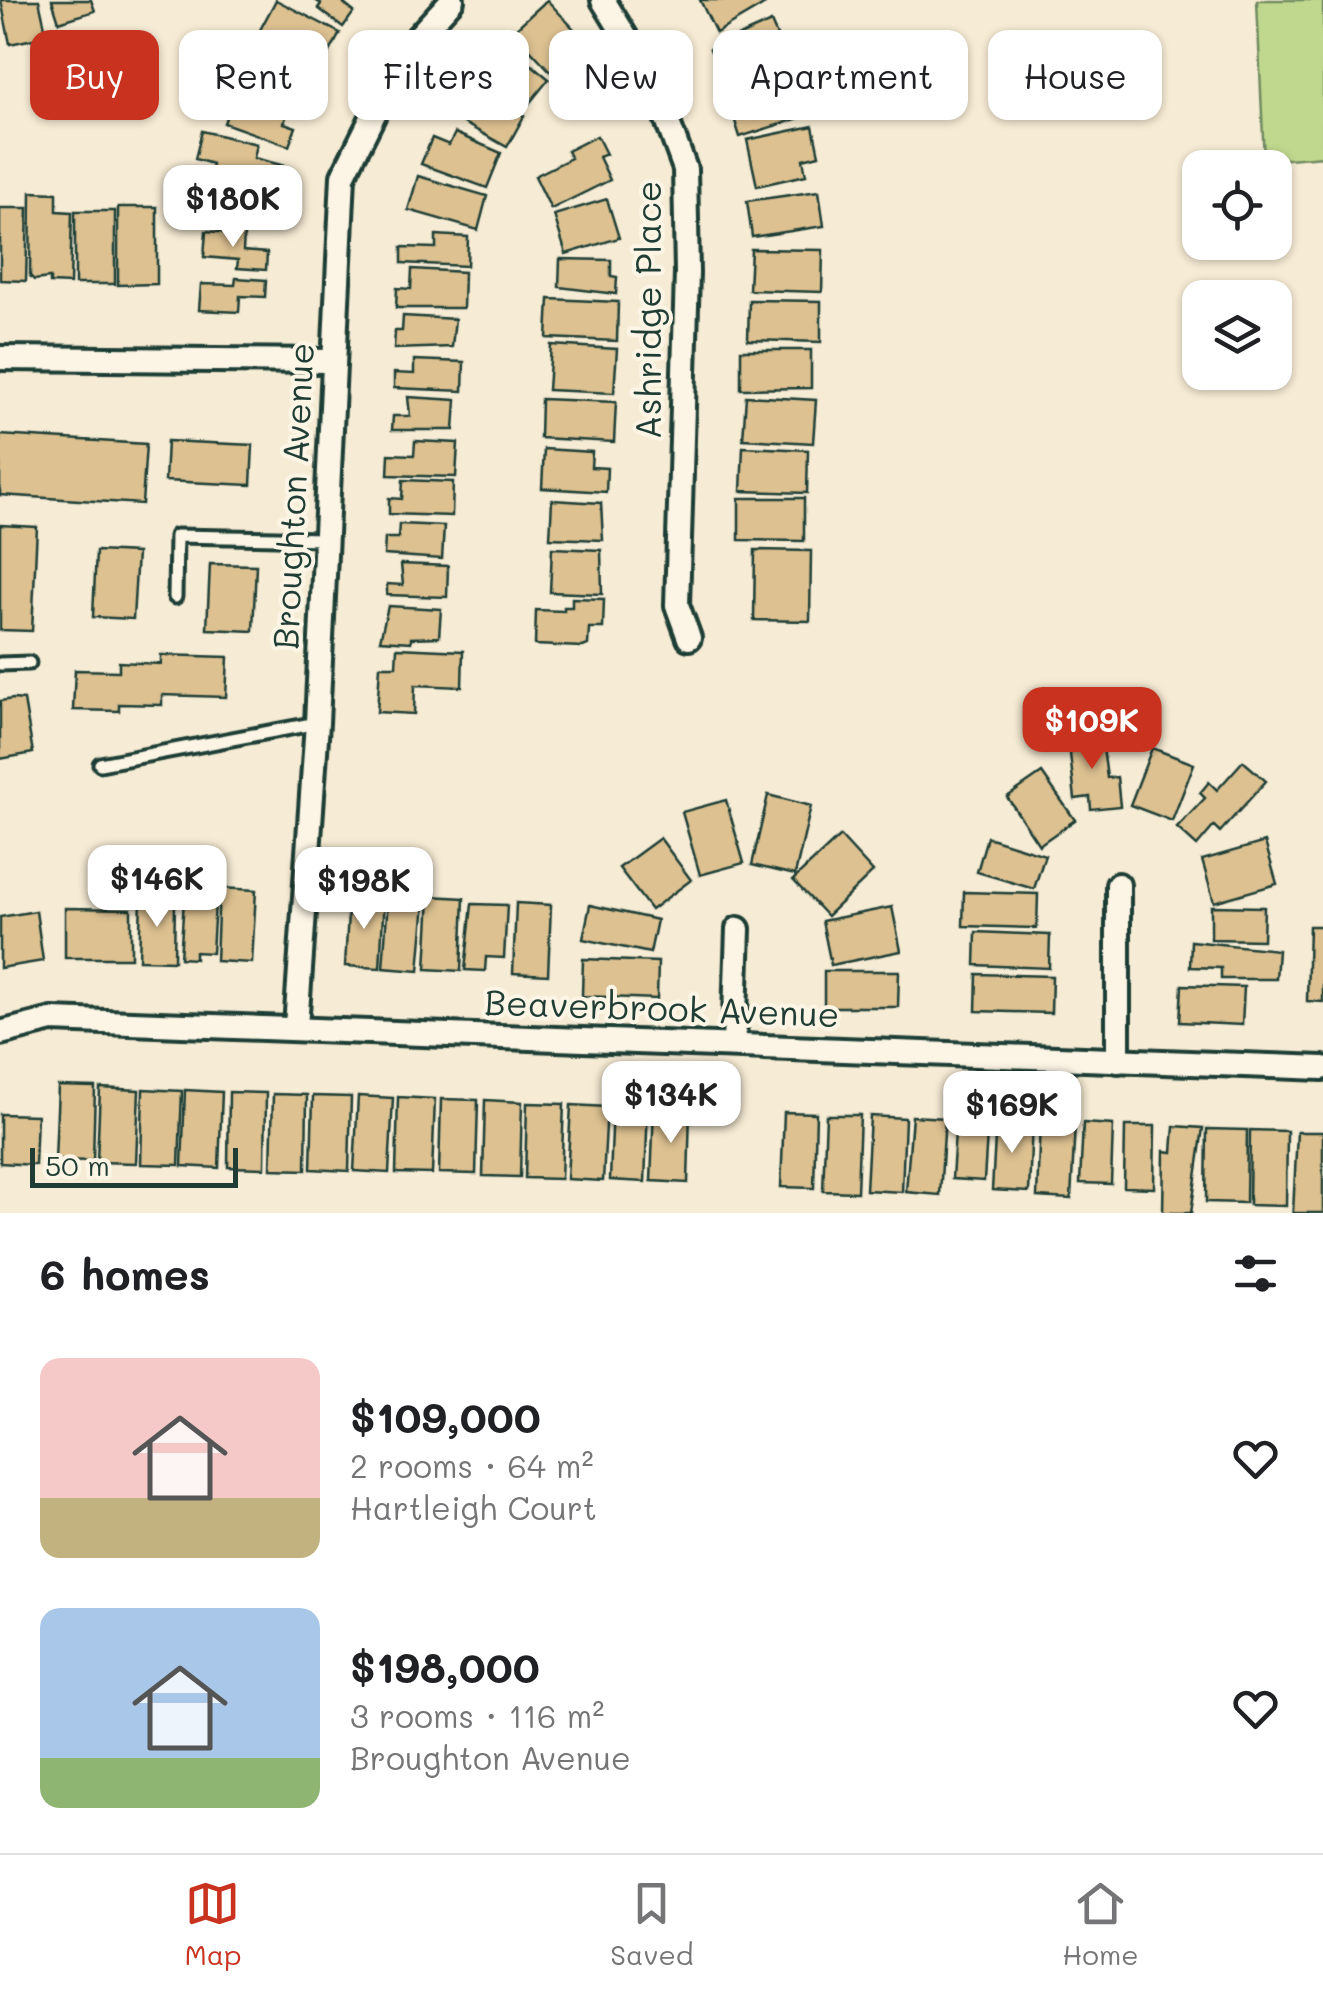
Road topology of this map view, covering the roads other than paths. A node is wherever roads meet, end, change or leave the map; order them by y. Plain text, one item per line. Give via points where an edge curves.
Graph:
1 (452, 0) edge
2 (603, 0) edge
3 (0, 358) edge
4 (333, 361) junction
5 (324, 540) junction
6 (175, 597) dead end
7 (689, 638) dead end
8 (29, 663) dead end
9 (0, 664) edge
10 (317, 722) junction
11 (100, 764) dead end
12 (1118, 885) dead end
13 (738, 930) dead end
14 (296, 1027) junction
15 (0, 1033) edge
16 (734, 1045) junction
17 (1118, 1061) junction
18 (1323, 1068) edge

1 - 4 street, Broughton Avenue via 406,50 344,176
2 - 7 street, Ashridge Place via 653,82 685,169 677,605
3 - 4 street
4 - 5 street, Broughton Avenue
5 - 6 lane via 176,536
5 - 10 street, Broughton Avenue
8 - 9 lane
10 - 11 lane
10 - 14 street, Broughton Avenue
12 - 17 street
13 - 16 street
14 - 15 street, Beaverbrook Avenue via 52,1020
14 - 16 street, Beaverbrook Avenue
16 - 17 street, Beaverbrook Avenue
17 - 18 street, Beaverbrook Avenue

